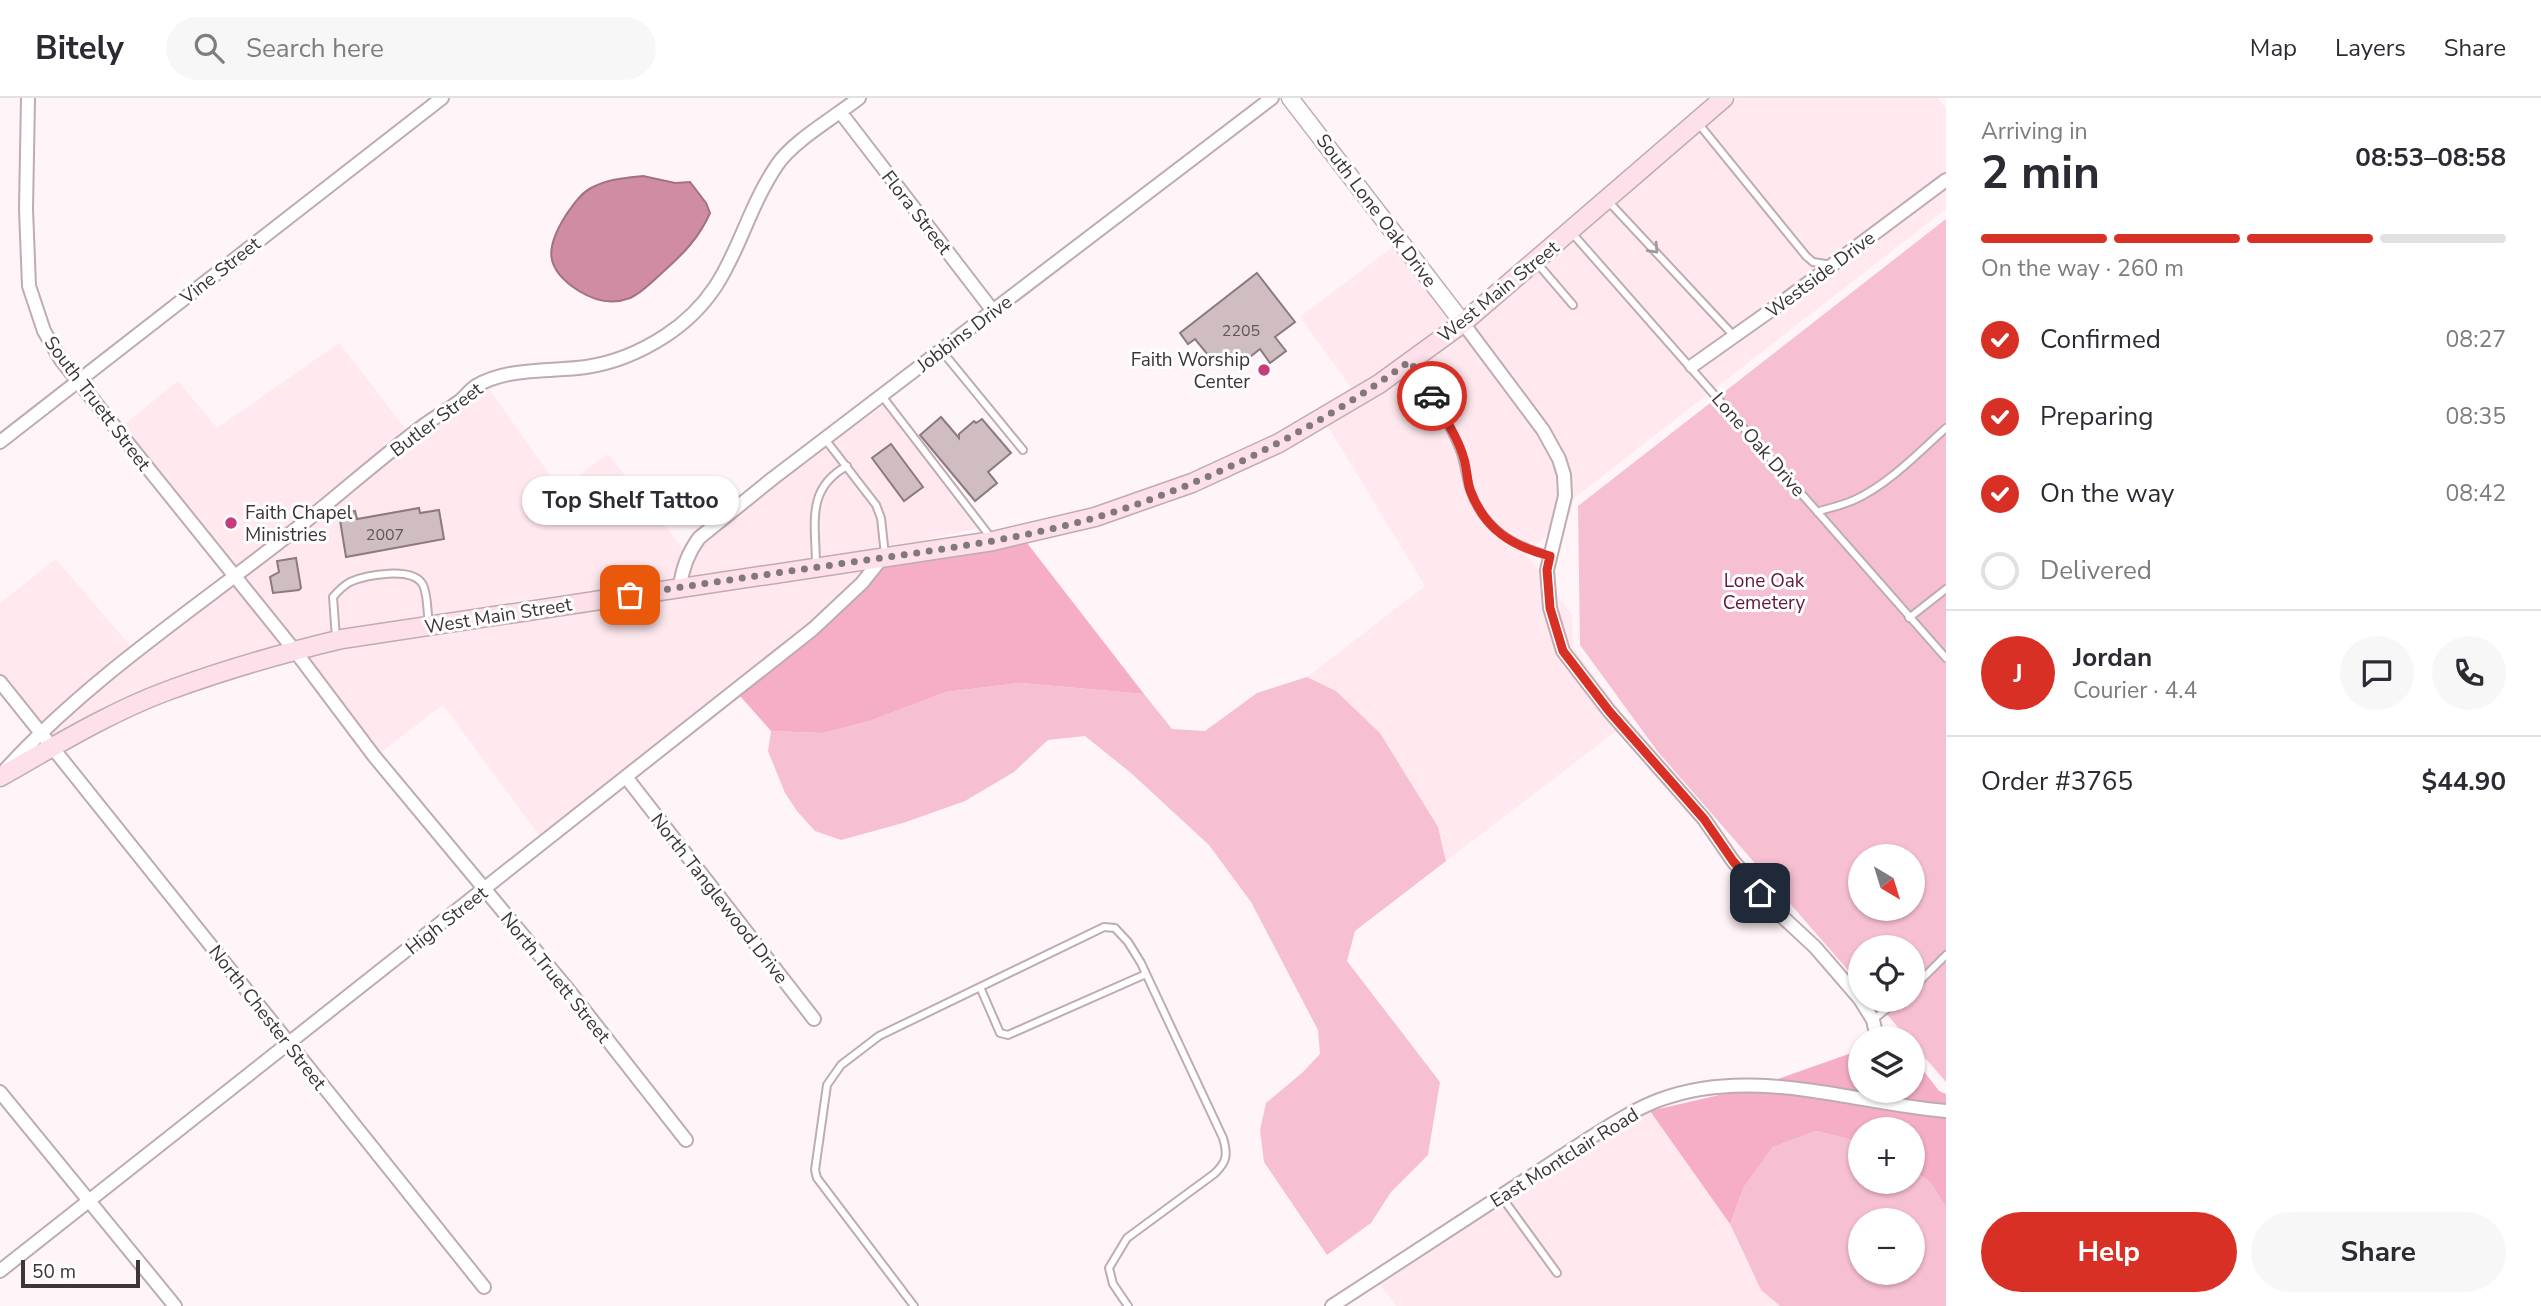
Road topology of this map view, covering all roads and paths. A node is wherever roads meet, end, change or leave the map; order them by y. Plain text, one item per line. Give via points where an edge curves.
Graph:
1 (442, 98) edge
2 (859, 98) edge
3 (1272, 98) edge
4 (1290, 98) edge
5 (1723, 98) edge
6 (26, 101) edge
7 (841, 113) junction
8 (1696, 122) junction
9 (1946, 180) edge
10 (1607, 199) junction
11 (1571, 231) junction
12 (1535, 261) junction
13 (1832, 265) junction
14 (1573, 305) dead end
15 (993, 311) junction
16 (1463, 323) junction
17 (1734, 336) junction
18 (941, 350) junction
19 (1410, 361) junction
20 (1692, 366) junction
21 (78, 382) junction
22 (882, 396) junction
23 (1946, 428) edge
24 (825, 439) junction
25 (0, 442) edge
26 (1023, 450) dead end
27 (847, 466) junction
28 (1817, 512) junction
29 (993, 541) junction
30 (1550, 556) junction
31 (883, 558) junction
32 (816, 568) junction
33 (233, 577) junction
34 (680, 587) junction
35 (1946, 589) edge
36 (1909, 618) junction
37 (429, 626) junction
38 (336, 641) junction
39 (295, 651) junction
40 (1946, 657) edge
41 (0, 682) edge
42 (40, 732) junction
43 (52, 747) junction
44 (0, 777) edge
45 (626, 777) junction
46 (485, 890) junction
47 (1946, 955) edge
48 (1146, 974) junction
49 (1925, 976) edge
50 (1848, 985) edge
51 (980, 987) junction
52 (1869, 1012) edge
53 (1884, 1012) edge
54 (814, 1018) dead end
55 (1874, 1020) junction
56 (1875, 1026) edge
57 (288, 1043) junction
58 (0, 1092) edge
59 (1848, 1093) edge
60 (1910, 1103) edge
61 (1946, 1111) edge
62 (686, 1140) dead end
63 (1501, 1196) junction
64 (88, 1201) junction
65 (0, 1271) edge
66 (1557, 1273) dead end
67 (484, 1287) dead end
68 (1124, 1305) edge
69 (175, 1306) edge
70 (914, 1306) edge
71 (1332, 1306) edge

1 - 21 street, Vine Street
2 - 7 street, Butler Street
3 - 15 street, Jobbins Drive
4 - 16 street, South Lone Oak Drive
5 - 8 main road, West Main Street
6 - 21 street, South Truett Street via 29,286 44,331
7 - 15 street, Flora Street
7 - 33 street, Butler Street via 787,151 777,164 733,258 715,288 684,322 664,337 612,361 516,373 474,387
8 - 10 main road, West Main Street
8 - 13 lane via 1806,256
9 - 13 street, Westside Drive
10 - 11 main road, West Main Street
10 -> 17 lane
11 - 12 main road, West Main Street
11 - 20 lane, Lone Oak Drive
12 - 14 lane
12 - 16 main road, West Main Street
13 - 17 street, Westside Drive
15 - 18 street, Jobbins Drive
16 - 19 main road, West Main Street
16 - 30 street via 1543,430 1559,459 1565,496
17 - 20 street, Westside Drive
18 - 22 street, Jobbins Drive
18 - 26 lane
19 - 29 main road, West Main Street via 1279,443 1192,483 1095,517
19 - 30 lane via 1453,433 1482,512 1505,538
20 - 28 lane, Lone Oak Drive
21 - 25 street, Vine Street
21 - 33 street, South Truett Street
22 - 24 street, Jobbins Drive
22 - 29 lane
23 - 28 lane via 1872,489
24 - 27 lane
24 - 34 street, Jobbins Drive via 699,538 681,573
27 - 31 lane via 876,505
27 - 32 lane via 832,474 818,496
28 - 36 lane, Lone Oak Drive
29 - 31 main road, West Main Street
30 - 50 street via 1550,608 1563,651 1766,900
31 - 32 main road, West Main Street
31 - 45 street, High Street via 813,629
32 - 34 main road, West Main Street
33 - 39 street, South Truett Street
33 - 42 street, Butler Street
34 - 37 main road, West Main Street
35 - 36 lane
36 - 40 lane, Lone Oak Drive
37 - 38 main road, West Main Street
37 - 38 lane via 423,586 401,572 342,587 333,597
38 - 39 main road, West Main Street
39 - 43 main road, West Main Street via 165,692
39 - 46 street, North Truett Street via 374,756
41 - 42 street, North Chester Street
42 - 43 street, North Chester Street
42 - 44 street, Butler Street
43 - 44 main road, West Main Street
43 - 57 street, North Chester Street
45 - 46 street, High Street
45 - 54 street, North Tanglewood Drive
46 - 57 street, High Street
46 - 62 street, North Truett Street
47 - 49 lane
48 - 51 lane via 1128,942 1115,928 1104,928
48 - 51 lane via 1008,1035 1000,1032
48 - 68 lane via 1228,1153 1214,1174 1127,1238 1109,1268
51 - 70 lane via 879,1036 841,1065 827,1085 817,1178
52 - 55 street
53 - 55 lane
55 - 56 street
57 - 64 street, High Street
57 - 67 street, North Chester Street
58 - 64 street
59 - 63 street, East Montclair Road via 1745,1084 1688,1091 1632,1112
60 - 61 street, East Montclair Road
63 - 66 lane
63 - 71 street, East Montclair Road
64 - 65 street, High Street
64 - 69 street

